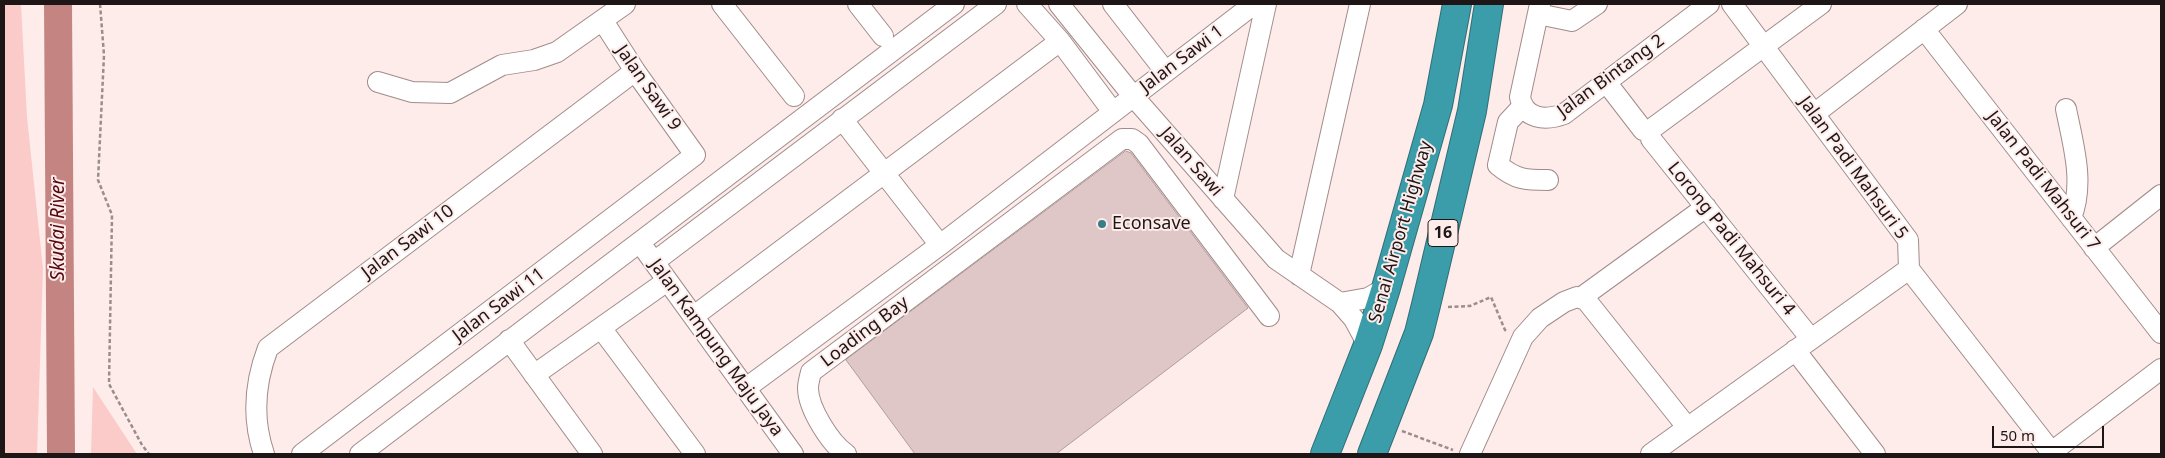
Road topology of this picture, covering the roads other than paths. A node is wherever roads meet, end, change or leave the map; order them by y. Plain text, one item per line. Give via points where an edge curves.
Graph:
1 (625, 4) edge
2 (722, 4) edge
3 (858, 4) edge
4 (954, 4) edge
5 (996, 4) edge
6 (1027, 4) edge
7 (1059, 4) edge
8 (1112, 4) edge
9 (1254, 4) edge
10 (1266, 4) edge
11 (1360, 4) edge
12 (1457, 4) edge
13 (1489, 4) edge
14 (1597, 4) edge
15 (1710, 4) edge
16 (1732, 4) edge
17 (1821, 4) edge
18 (1957, 4) edge
19 (1539, 9) edge
20 (603, 21) junction
21 (1924, 29) junction
22 (883, 36) dead end
23 (1060, 41) junction
24 (1764, 47) junction
25 (635, 71) junction
26 (1165, 71) junction
27 (378, 82) dead end
28 (1606, 82) junction
29 (794, 96) dead end
30 (1133, 96) junction
31 (1522, 107) junction
32 (2066, 108) dead end
33 (1113, 112) junction
34 (1814, 114) junction
35 (842, 119) junction
36 (1651, 139) dead end
37 (695, 155) joint
38 (884, 173) junction
39 (1548, 180) dead end
40 (2161, 195) edge
41 (1223, 199) junction
42 (1706, 207) junction
43 (980, 215) junction
44 (2072, 218) junction
45 (994, 234) junction
46 (639, 241) junction
47 (940, 245) junction
48 (2094, 248) junction
49 (654, 262) junction
50 (1909, 269) junction
51 (1299, 275) junction
52 (667, 281) junction
53 (1386, 288) junction
54 (1582, 297) junction
55 (1340, 303) junction
56 (694, 316) junction
57 (1269, 316) dead end
58 (600, 328) junction
59 (2161, 333) edge
60 (509, 340) junction
61 (1803, 344) junction
62 (1368, 345) junction
63 (2161, 369) edge
64 (534, 376) junction
65 (746, 388) junction
66 (1686, 427) junction
67 (1462, 453) edge
68 (264, 454) edge
69 (302, 454) edge
70 (360, 454) edge
71 (592, 454) edge
72 (695, 454) edge
73 (793, 454) edge
74 (846, 454) edge
75 (1325, 454) edge
76 (1372, 454) edge
77 (1651, 454) edge
78 (1874, 454) edge
79 (2051, 454) edge

1 - 20 street
2 - 29 street
3 - 22 street
4 - 46 street
5 - 35 street
6 - 23 street
7 - 30 street, Jalan Sawi
8 - 26 street
9 - 26 street, Jalan Sawi 1
10 - 41 street
11 - 51 street
12 - 53 highway, Senai Airport Highway / 16 via 1438,105
13 - 76 highway, Senai Airport Highway / 16 via 1472,110 1419,332
14 - 19 street via 1572,21
15 - 28 street, Jalan Bintang 2
16 - 24 street, Jalan Padi Mahsuri 5
17 - 24 street
18 - 21 street
19 - 31 street via 1520,96
20 - 25 street, Jalan Sawi 9
20 - 27 street via 557,52 502,65 450,93 412,92
21 - 34 street
21 - 44 street, Jalan Padi Mahsuri 7
23 - 33 street
23 - 38 street
24 - 28 street via 1650,130 1643,130
24 - 34 street, Jalan Padi Mahsuri 5
25 - 37 street, Jalan Sawi 9
25 - 68 street, Jalan Sawi 10 via 268,348 256,394 260,443
26 - 30 street, Jalan Sawi 1
28 - 31 street, Jalan Bintang 2 via 1564,114 1553,118 1532,115
30 - 33 street, Jalan Sawi 1
30 - 41 street, Jalan Sawi
31 - 39 street via 1508,122 1498,165 1511,176
32 - 44 street via 2078,195
33 - 43 street, Jalan Sawi 1
34 - 50 street, Jalan Padi Mahsuri 5 via 1908,240
35 - 38 street
35 - 49 street
36 - 42 street, Lorong Padi Mahsuri 4
37 - 69 street, Jalan Sawi 11
38 - 47 street
38 - 56 street
40 - 48 street
41 - 51 street, Jalan Sawi via 1276,259
42 - 54 street
42 - 61 street, Lorong Padi Mahsuri 4
43 - 45 street
43 - 47 street, Jalan Sawi 1
44 - 48 street, Jalan Padi Mahsuri 7
45 - 57 street via 1117,141 1132,139
45 - 74 street, Loading Bay via 811,372 808,387 811,406 838,448
46 - 49 street, Jalan Kampung Maju Jaya
46 - 60 street
47 - 65 street, Jalan Sawi 1
48 - 59 street, Jalan Padi Mahsuri 7
49 - 52 street, Jalan Kampung Maju Jaya
50 - 61 street
50 - 79 street
51 - 55 street, Jalan Sawi
52 - 56 street, Jalan Kampung Maju Jaya
52 - 58 street
53 - 55 street via 1368,298
53 - 62 highway, Senai Airport Highway / 16
54 - 66 street
54 - 67 street via 1564,302 1540,318 1523,337
55 - 62 street, Jalan Sawi via 1354,318
56 - 65 street, Jalan Kampung Maju Jaya
58 - 64 street
58 - 72 street
60 - 64 street
60 - 70 street
61 - 66 street
61 - 78 street, Lorong Padi Mahsuri 4
62 - 75 highway, Senai Airport Highway / 16
63 - 79 street
64 - 71 street
65 - 73 street, Jalan Kampung Maju Jaya
66 - 77 street

